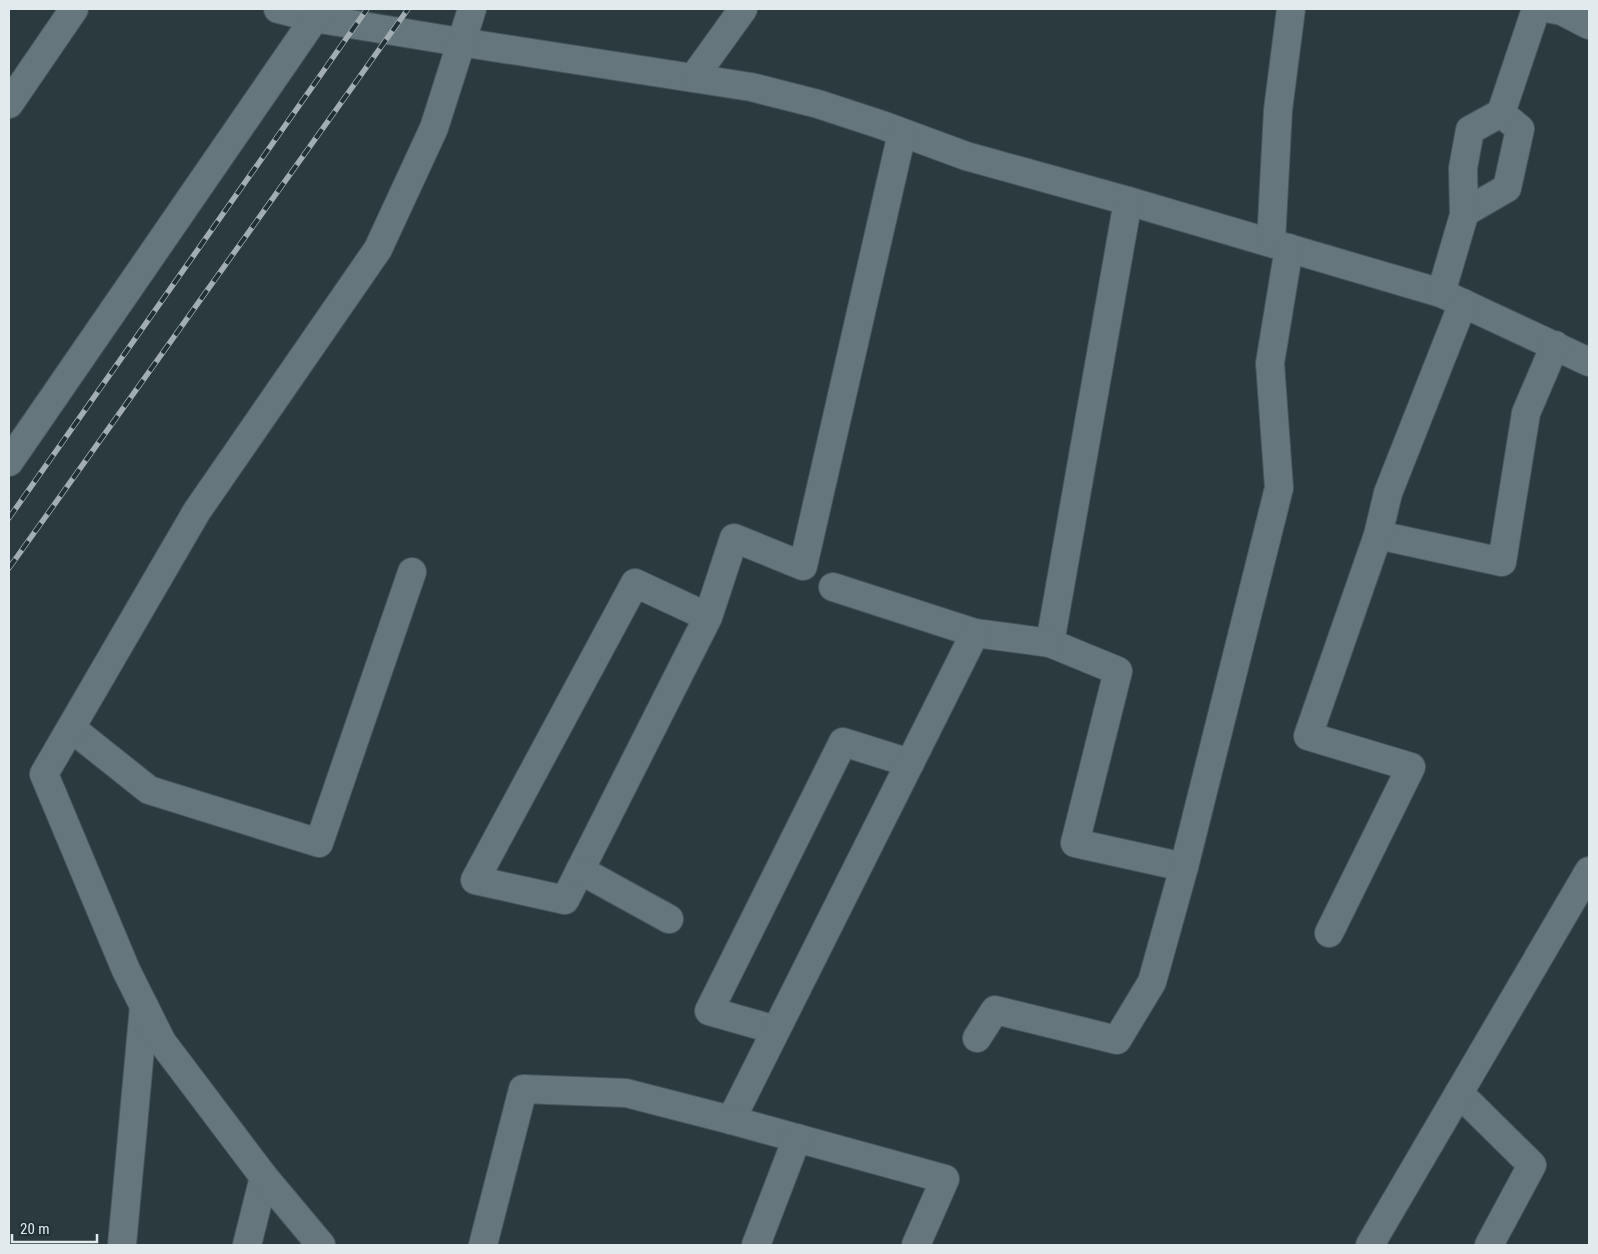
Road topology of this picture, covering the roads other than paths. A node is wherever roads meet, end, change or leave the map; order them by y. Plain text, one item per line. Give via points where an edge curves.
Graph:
1 (74, 9) edge
2 (278, 9) edge
3 (472, 9) edge
4 (743, 9) edge
5 (1291, 9) edge
6 (1536, 9) edge
7 (1551, 9) edge
8 (318, 13) edge
9 (1589, 25) edge
10 (460, 42) junction
11 (694, 77) junction
12 (9, 104) edge
13 (1501, 113) junction
14 (902, 133) junction
15 (1128, 201) junction
16 (1464, 215) junction
17 (1280, 245) junction
18 (1452, 298) junction
19 (1555, 345) junction
20 (1589, 362) edge
21 (9, 462) edge
22 (1378, 535) junction
23 (412, 572) dead end
24 (833, 587) dead end
25 (708, 617) junction
26 (975, 633) junction
27 (1050, 642) junction
28 (71, 728) junction
29 (910, 764) junction
30 (1184, 867) junction
31 (580, 870) junction
32 (1589, 871) edge
33 (669, 919) dead end
34 (1329, 933) dead end
35 (144, 1006) junction
36 (776, 1030) junction
37 (977, 1038) dead end
38 (1459, 1093) junction
39 (731, 1120) junction
40 (797, 1138) junction
41 (264, 1177) junction
42 (122, 1245) edge
43 (247, 1245) edge
44 (322, 1245) edge
45 (483, 1245) edge
46 (756, 1245) edge
47 (916, 1245) edge
48 (1370, 1245) edge
49 (1489, 1245) edge

1 - 12 street
2 - 8 street
3 - 10 street
4 - 11 street
5 - 17 street via 1278,110
6 - 13 street
7 - 9 street
8 - 10 street
8 - 21 street
10 - 11 street
10 - 28 street via 434,128 378,249 197,511
11 - 14 street via 818,104
13 - 16 street via 1470,130 1463,168
13 - 16 street via 1520,128 1507,188
14 - 15 street via 966,156
14 - 25 street via 803,566 734,538
15 - 17 street
15 - 27 street
16 - 18 street
17 - 18 street
17 - 30 street via 1270,363 1279,488
18 - 19 street
18 - 22 street via 1388,493
19 - 20 street
19 - 22 street via 1526,412 1502,562
22 - 34 street via 1308,736 1411,767
23 - 28 street via 319,843 148,790
24 - 26 street
25 - 31 street
25 - 31 street via 635,583 475,880 565,900
26 - 27 street
26 - 29 street
27 - 30 street via 1118,672 1075,843
28 - 35 street via 44,774
29 - 36 street
29 - 36 street via 842,742 709,1011
30 - 37 street via 1152,982 1117,1040 995,1010
31 - 33 street
32 - 38 street
35 - 41 street via 162,1042
35 - 42 street
36 - 39 street
38 - 48 street
38 - 49 street via 1532,1165
39 - 40 street
39 - 45 street via 626,1094 523,1089
40 - 46 street
40 - 47 street via 946,1179
41 - 43 street
41 - 44 street

